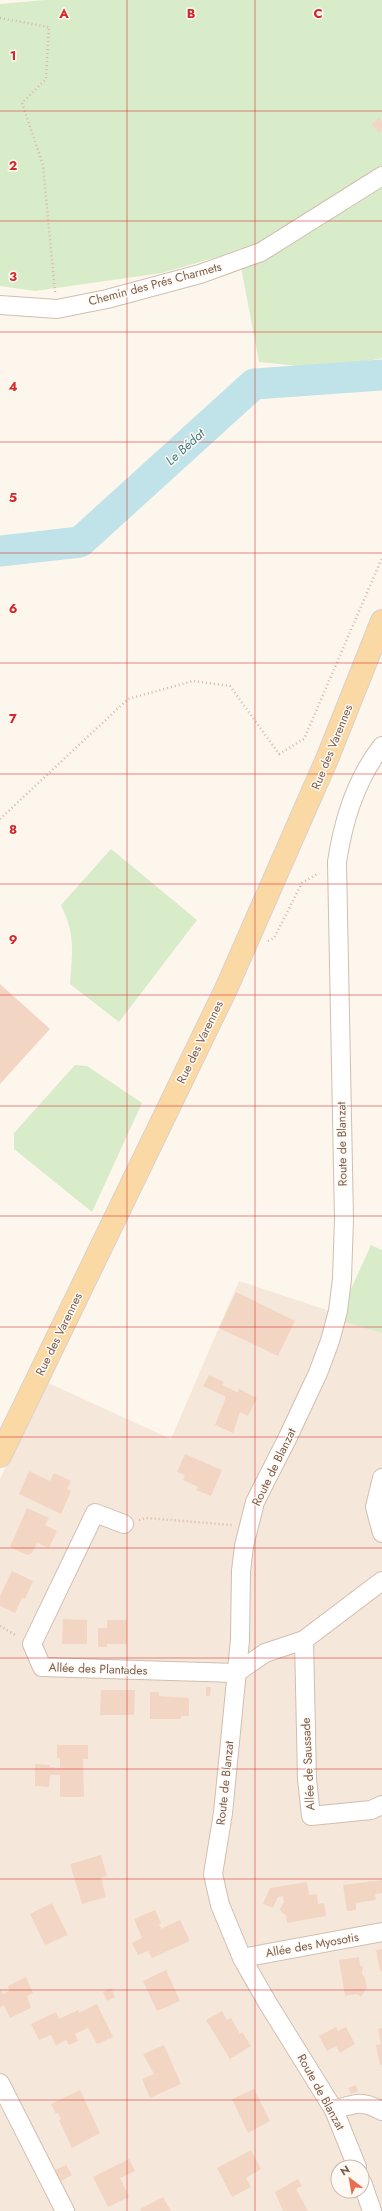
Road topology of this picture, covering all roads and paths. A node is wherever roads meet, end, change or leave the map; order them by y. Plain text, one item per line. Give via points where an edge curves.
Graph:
1 (0, 18) edge
2 (382, 176) edge
3 (0, 305) edge
4 (57, 308) junction
5 (382, 558) edge
6 (382, 621) edge
7 (382, 746) edge
8 (0, 819) edge
9 (337, 868) junction
10 (248, 940) junction
11 (0, 1456) edge
12 (382, 1478) edge
13 (124, 1524) joint
14 (248, 1526) junction
15 (382, 1533) edge
16 (382, 1581) edge
17 (304, 1640) junction
18 (236, 1673) junction
19 (382, 1805) edge
20 (382, 1932) edge
21 (242, 1958) junction
22 (0, 2083) edge
23 (334, 2110) junction
24 (382, 2111) edge
25 (354, 2159) edge
26 (368, 2199) edge
27 (65, 2211) edge
28 (372, 2211) edge

1 - 4 path via 49,27 46,79 22,103 43,165
2 - 4 street, Chemin des Prés Charmets via 261,252 200,274 107,299
3 - 4 street, Chemin des Prés Charmets
5 - 8 path via 304,739 279,754 230,686 193,681 128,699
6 - 10 main road, Rue des Varennes via 327,759
7 - 9 street, Route de Blanzat via 374,756 349,809 342,831
9 - 10 path via 315,874 302,883 274,938 266,942
9 - 14 street, Route de Blanzat via 344,1219 338,1311 318,1373 255,1502
10 - 11 main road, Rue des Varennes
12 - 15 street via 375,1506
13 - 14 path via 146,1518
13 - 18 street, Allée des Plantades via 95,1513 32,1644 42,1667
14 - 18 street, Route de Blanzat via 241,1571 240,1640
16 - 17 street
17 - 18 street via 265,1653
17 - 19 street, Allée de Saussade via 307,1778 311,1816 371,1810
18 - 21 street, Route de Blanzat via 223,1813 213,1874 220,1905
20 - 21 street, Allée des Myosotis
21 - 23 street, Route de Blanzat
22 - 27 street
23 - 24 street via 350,2104 368,2103
23 - 25 street, Route de Blanzat
26 - 28 street

